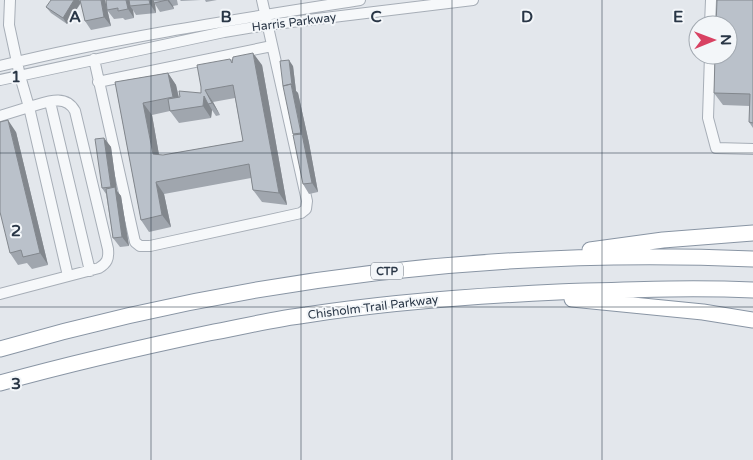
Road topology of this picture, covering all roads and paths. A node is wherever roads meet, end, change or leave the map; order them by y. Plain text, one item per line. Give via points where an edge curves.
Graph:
1 (10, 0) edge
2 (262, 0) edge
3 (360, 0) edge
4 (473, 0) edge
5 (711, 0) edge
6 (710, 15) edge
7 (266, 20) junction
8 (272, 46) junction
9 (94, 59) junction
10 (17, 62) junction
11 (710, 65) edge
12 (0, 66) edge
13 (20, 76) junction
14 (0, 80) edge
15 (98, 82) junction
16 (50, 102) junction
17 (29, 107) junction
18 (0, 116) edge
19 (753, 149) edge
20 (753, 233) edge
21 (753, 259) edge
22 (508, 260) junction
23 (90, 270) junction
24 (68, 276) junction
25 (753, 290) edge
26 (0, 294) edge
27 (506, 294) junction
28 (753, 320) edge
29 (0, 348) edge
30 (0, 383) edge

1 - 10 street via 9,26
2 - 7 street
3 - 7 street, Harris Parkway
4 - 7 street, Harris Parkway
5 - 6 street
7 - 8 street
7 - 9 street, Harris Parkway
7 - 10 street, Harris Parkway via 116,40
8 - 15 street
8 - 15 street via 306,209 301,213 180,240 150,246 140,246 135,242
9 - 13 street, Harris Parkway
9 - 15 street
10 - 12 street, Harris Parkway
10 - 13 street
11 - 19 street via 708,118 716,148
13 - 14 street, Harris Parkway
13 - 17 street
16 - 17 street
16 - 23 street
16 - 23 street via 65,101 72,104 75,111 108,249 106,264
17 - 18 street
17 - 24 street
20 - 22 highway via 663,240
21 - 22 highway, CTP
22 - 29 highway, CTP via 412,268 242,292 133,313
23 - 24 street
24 - 26 street
25 - 27 highway, Chisholm Trail Parkway via 655,288
27 - 28 highway via 673,309
27 - 30 highway, Chisholm Trail Parkway via 304,315 127,351

